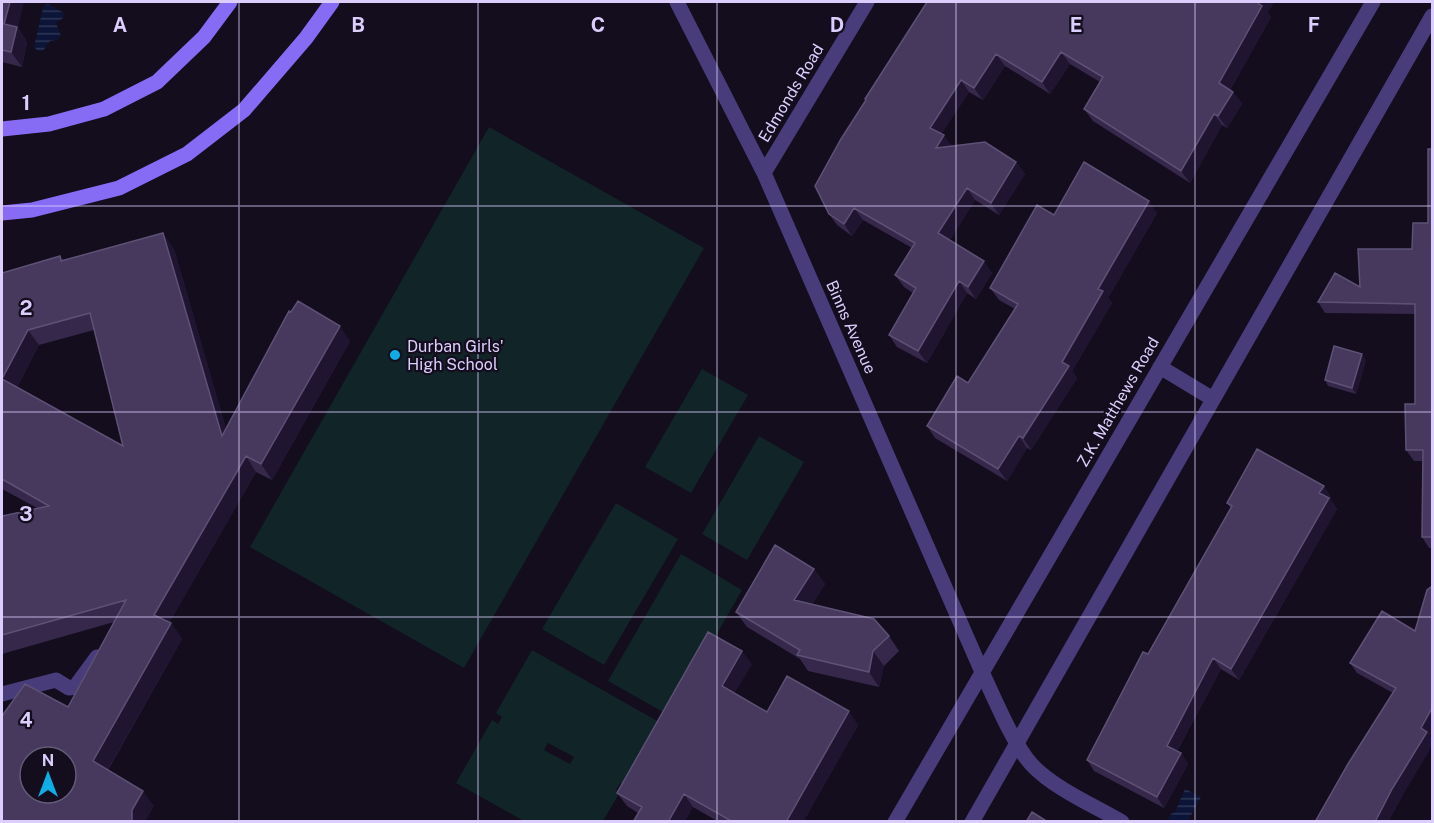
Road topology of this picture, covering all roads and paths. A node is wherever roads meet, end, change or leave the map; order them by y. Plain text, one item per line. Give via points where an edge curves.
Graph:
1 (230, 2) edge
2 (332, 2) edge
3 (677, 2) edge
4 (867, 2) edge
5 (1373, 2) edge
6 (1432, 16) edge
7 (2, 129) edge
8 (764, 173) junction
9 (32, 210) junction
10 (2, 213) edge
11 (2, 220) edge
12 (1160, 367) junction
13 (1213, 399) junction
14 (97, 657) edge
15 (982, 672) junction
16 (2, 694) edge
17 (1017, 741) junction
18 (895, 822) edge
19 (972, 822) edge
20 (1122, 822) edge

1 - 7 main road via 204,37 157,82 104,109 50,124
2 - 9 main road via 244,110 187,154 119,189
3 - 8 street, Binns Avenue
4 - 8 street, Edmonds Road
5 - 12 street, Z.K. Matthews Road
6 - 13 street
8 - 15 street, Binns Avenue
9 - 10 main road
9 - 11 main road
12 - 13 street
12 - 15 street, Z.K. Matthews Road
13 - 17 street
14 - 16 street via 75,687 69,688 56,680
15 - 17 street, Binns Avenue
15 - 18 street, Z.K. Matthews Road
17 - 19 street
17 - 20 street, Binns Avenue via 1031,764 1051,781

